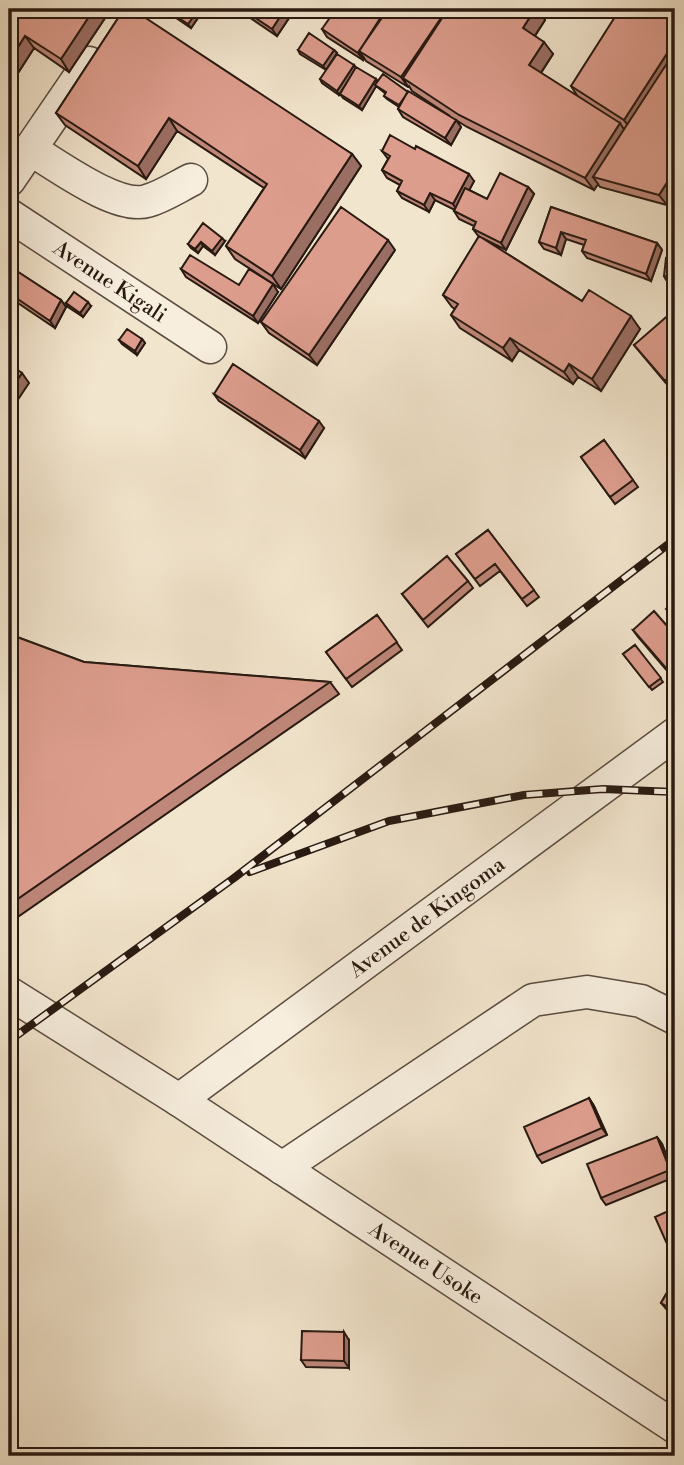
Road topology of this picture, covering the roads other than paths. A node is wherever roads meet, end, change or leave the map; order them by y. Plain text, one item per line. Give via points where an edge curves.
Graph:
1 (89, 63) edge
2 (30, 149) junction
3 (9, 180) edge
4 (191, 180) dead end
5 (9, 215) edge
6 (210, 347) dead end
7 (675, 734) edge
8 (9, 993) edge
9 (675, 1017) edge
10 (179, 1100) junction
11 (282, 1168) junction
12 (675, 1427) edge

1 - 2 street
2 - 3 street
2 - 4 street via 126,202 146,202
5 - 6 street, Avenue Kigali
7 - 10 street, Avenue de Kingoma
8 - 10 street, Avenue Usoke
9 - 11 street via 641,1001 587,992 533,1000
10 - 11 street, Avenue Usoke
11 - 12 street, Avenue Usoke

